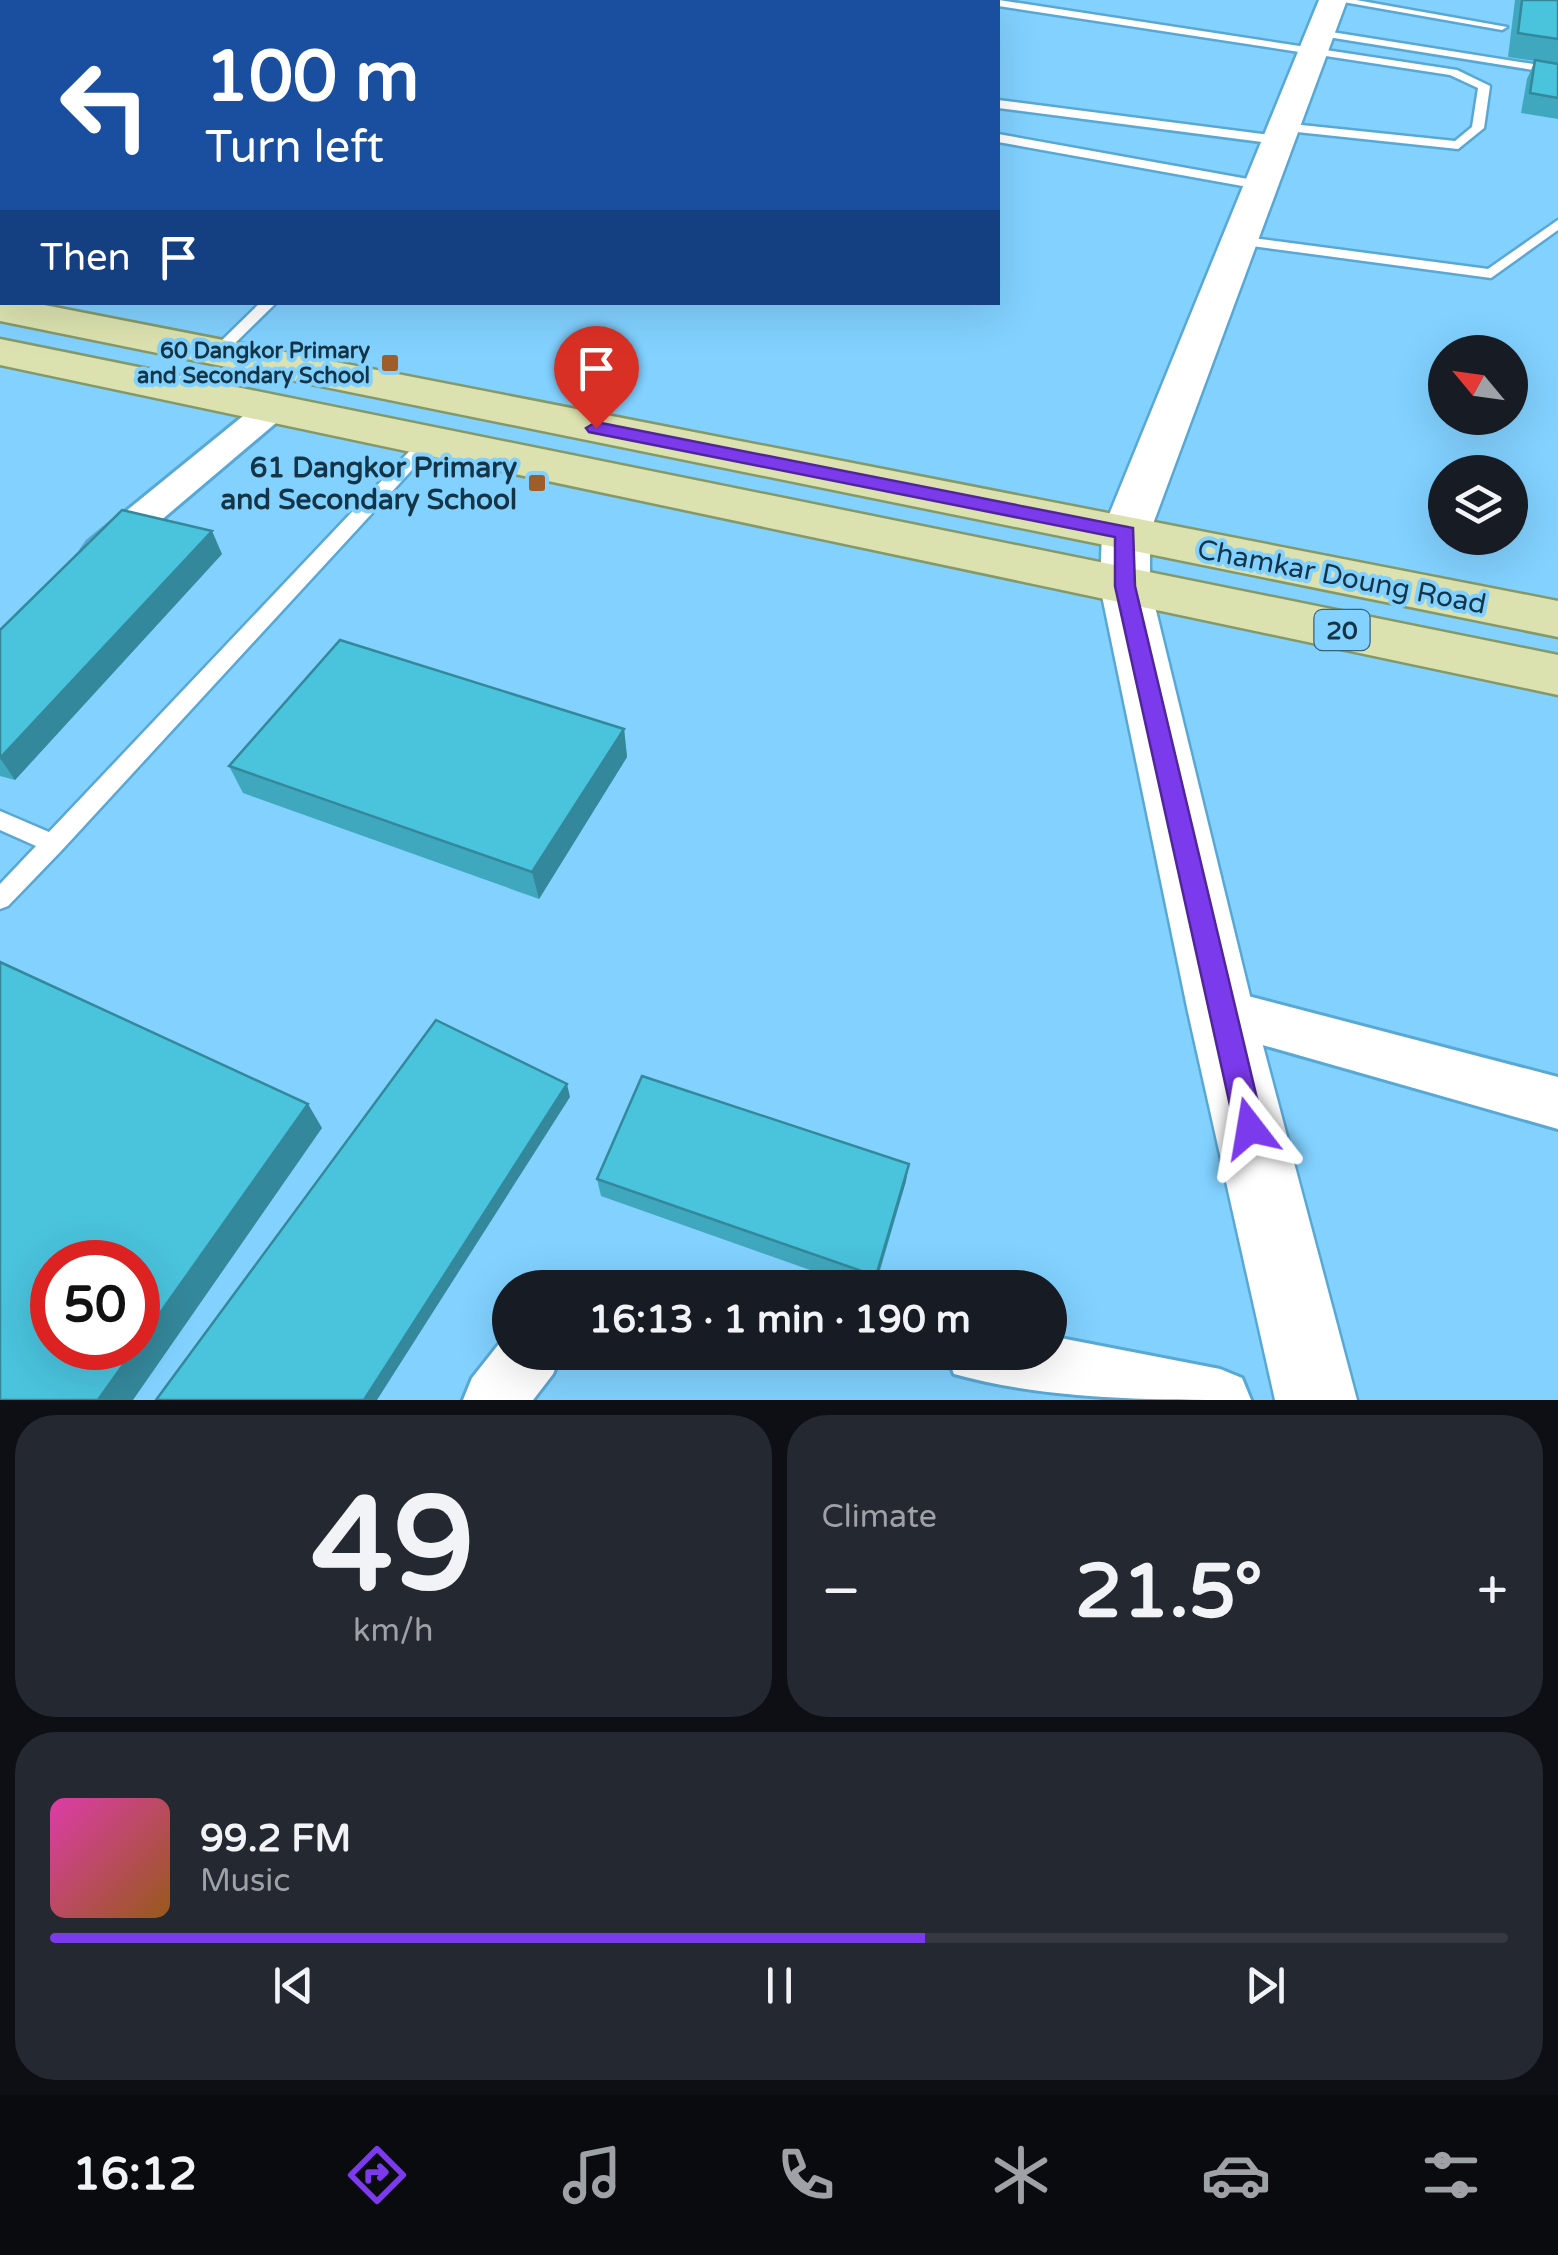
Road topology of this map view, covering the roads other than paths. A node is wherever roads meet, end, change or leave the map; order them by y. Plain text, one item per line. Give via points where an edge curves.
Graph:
1 (1000, 3) edge
2 (1325, 21) edge
3 (1502, 27) dead end
4 (1558, 71) edge
5 (1000, 104) edge
6 (1279, 134) junction
7 (1000, 138) edge
8 (1258, 185) junction
9 (1558, 224) edge
10 (1236, 240) junction
11 (267, 305) edge
12 (2, 306) edge
13 (0, 352) edge
14 (217, 353) junction
15 (271, 410) junction
16 (427, 443) junction
17 (1125, 559) junction
18 (75, 572) edge
19 (1558, 619) edge
20 (1558, 674) edge
21 (0, 820) edge
22 (54, 844) junction
23 (0, 899) edge
24 (1221, 1012) junction
25 (1558, 1103) edge
26 (516, 1370) edge
27 (1067, 1370) edge
28 (494, 1400) edge
29 (1220, 1400) edge
30 (1316, 1400) edge

1 - 2 lane
2 - 3 lane
2 - 4 lane
2 - 6 street
2 - 6 lane via 1484,86 1478,128 1458,145
5 - 6 lane
6 - 8 street
7 - 8 lane
8 - 10 street
9 - 10 lane via 1490,274
10 - 17 street
11 - 14 lane
12 - 14 main road, 20
13 - 15 main road, 20
14 - 17 main road, 20
15 - 16 main road, 20
15 - 18 street
16 - 17 main road, 20
16 - 22 lane
17 - 19 main road, Chamkar Doung Road / 20
17 - 20 main road, Chamkar Doung Road / 20
17 - 24 street
21 - 22 lane
22 - 23 lane
24 - 25 street
24 - 30 street
26 - 28 street
27 - 29 street

